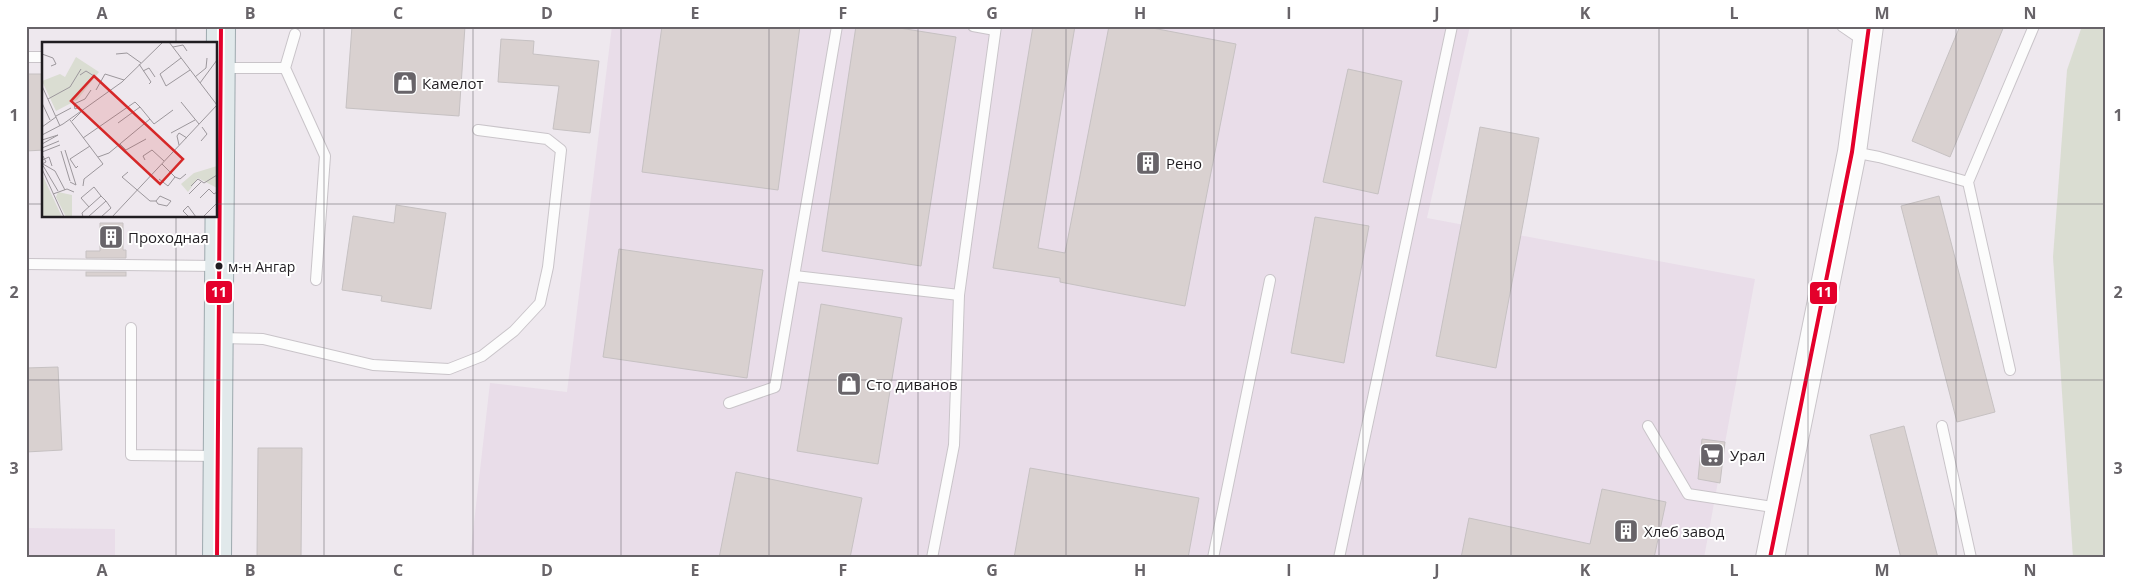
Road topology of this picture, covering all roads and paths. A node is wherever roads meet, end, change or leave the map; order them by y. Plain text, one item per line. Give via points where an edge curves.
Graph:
1 (221, 26) edge
2 (837, 26) edge
3 (972, 26) edge
4 (1452, 26) edge
5 (1842, 26) edge
6 (2034, 26) edge
7 (996, 28) edge
8 (295, 34) dead end
9 (1867, 34) edge
10 (26, 57) edge
11 (42, 57) edge
12 (222, 68) junction
13 (285, 68) junction
14 (478, 130) dead end
15 (1852, 152) junction
16 (1968, 182) junction
17 (26, 264) edge
18 (219, 266) junction
19 (795, 276) junction
20 (316, 280) dead end
21 (1270, 280) dead end
22 (959, 294) junction
23 (131, 328) dead end
24 (218, 338) junction
25 (2010, 370) dead end
26 (729, 403) dead end
27 (1648, 426) dead end
28 (1942, 426) dead end
29 (217, 456) junction
30 (1780, 508) junction
31 (217, 558) edge
32 (932, 558) edge
33 (1213, 558) edge
34 (1339, 558) edge
35 (1770, 558) edge
36 (1971, 558) edge

1 - 12 main road
2 - 19 lane
3 - 7 lane
4 - 34 lane
5 - 9 lane
6 - 16 lane
7 - 22 lane
8 - 13 lane
9 - 15 street
10 - 11 lane
12 - 13 lane
12 - 18 main road
13 - 20 lane via 325,156
14 - 24 lane via 547,139 561,150 548,267 540,302 514,332 482,356 449,369 373,365 263,339
15 - 16 lane
15 - 30 street
16 - 25 lane
17 - 18 lane
18 - 24 main road
19 - 22 lane
19 - 26 lane via 776,388
21 - 33 lane
22 - 32 lane via 954,445
23 - 29 lane via 131,455
24 - 29 main road
27 - 30 lane via 1688,494
28 - 36 lane
29 - 31 main road
30 - 35 street

